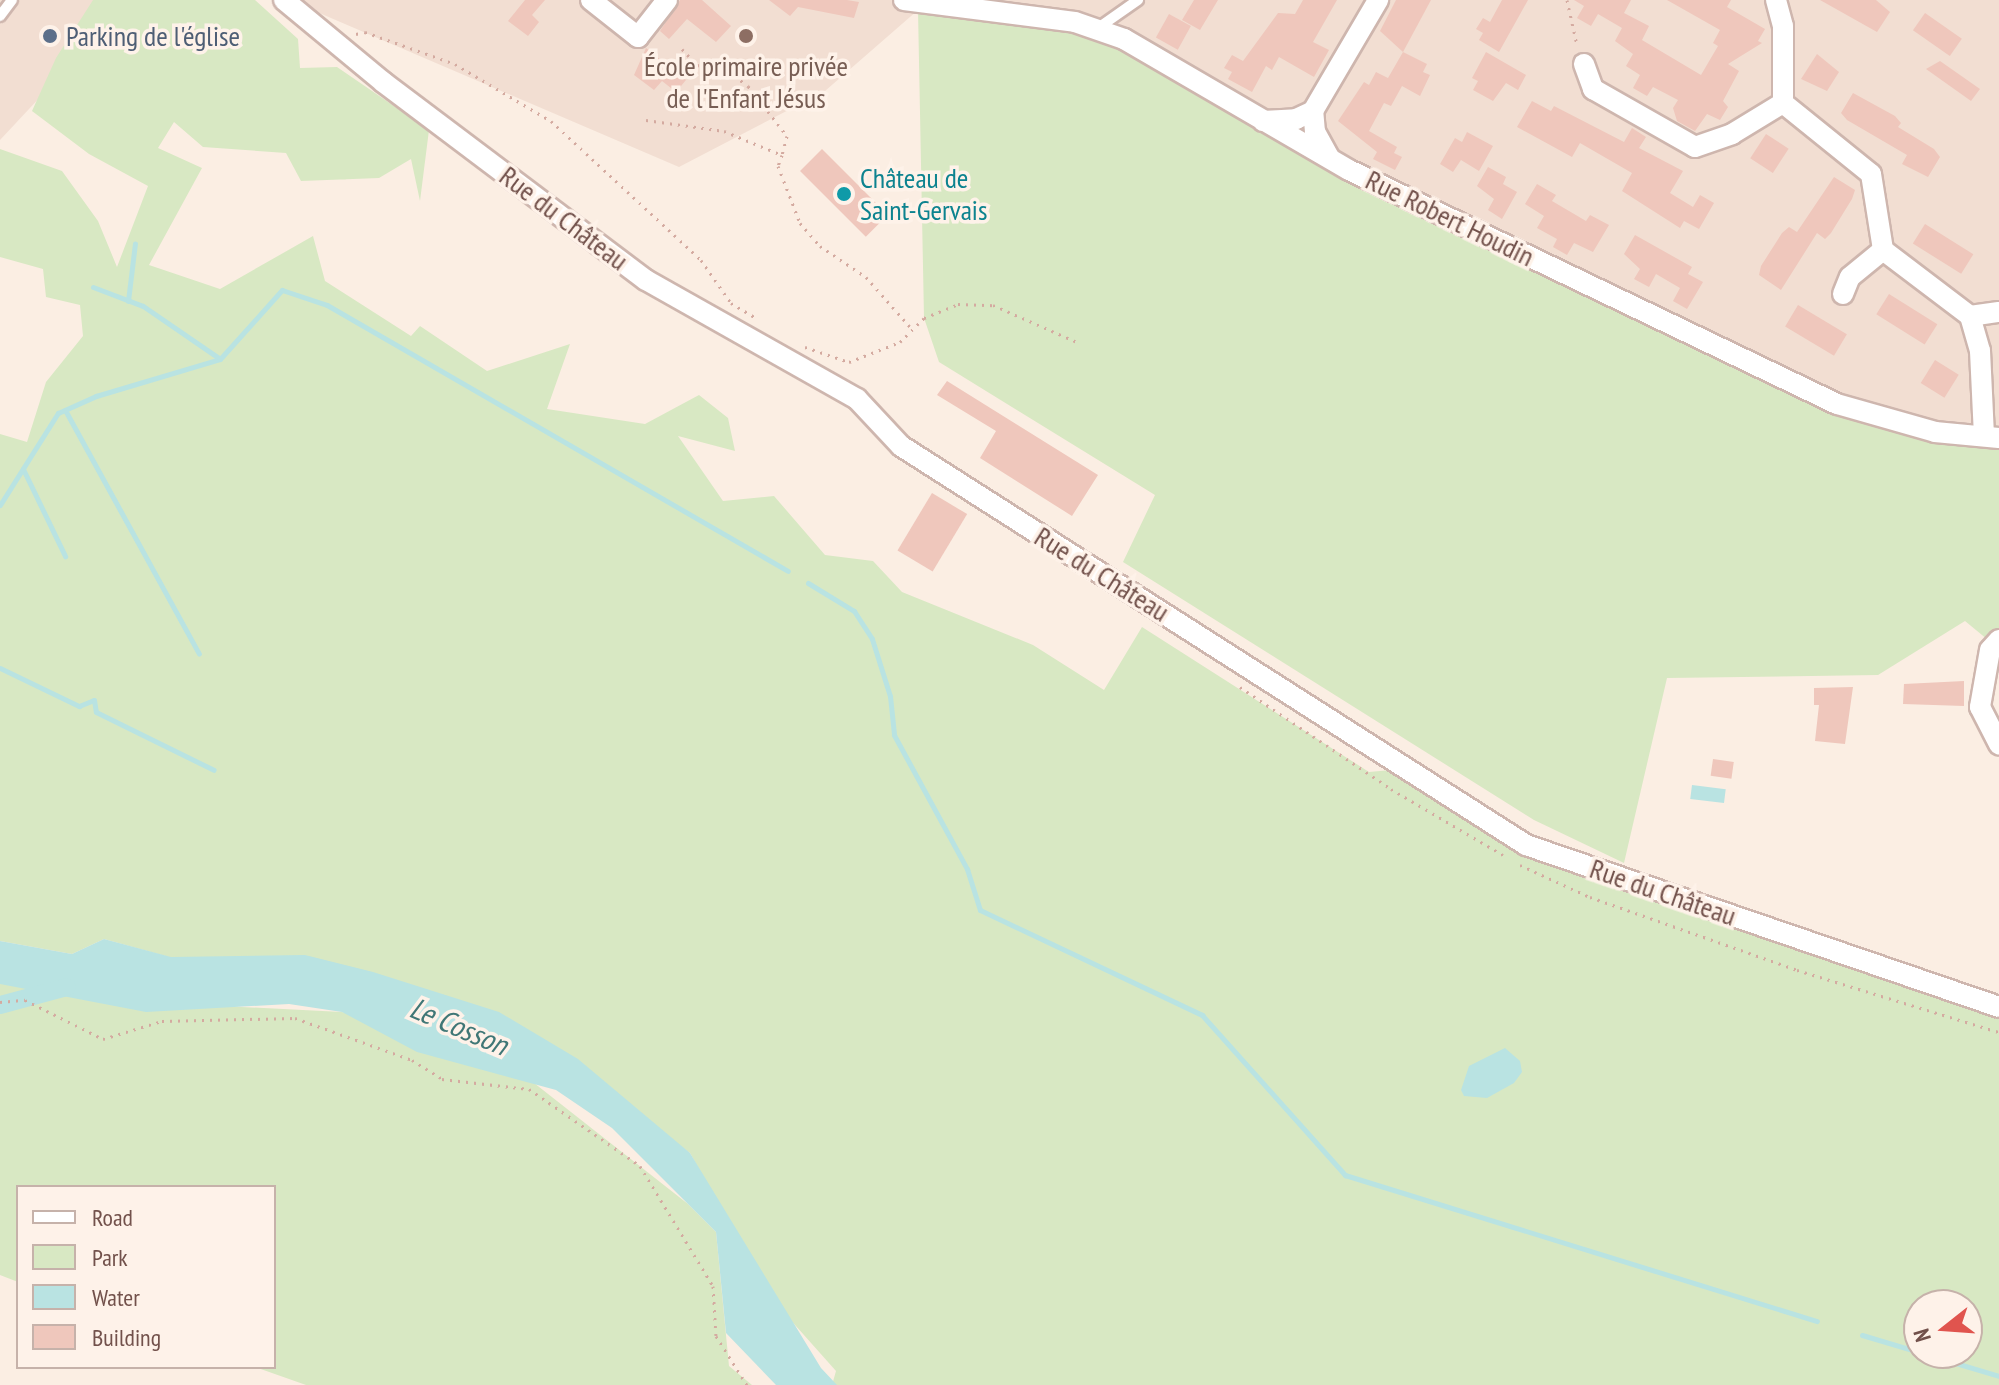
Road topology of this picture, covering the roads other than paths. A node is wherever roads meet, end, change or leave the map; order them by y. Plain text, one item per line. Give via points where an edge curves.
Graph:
1 (12, 0) edge
2 (286, 0) edge
3 (591, 0) edge
4 (667, 0) edge
5 (904, 0) edge
6 (1138, 0) edge
7 (1378, 0) edge
8 (1776, 0) edge
9 (0, 16) edge
10 (1096, 30) junction
11 (1584, 64) road end
12 (1783, 103) junction
13 (1313, 111) junction
14 (1263, 121) junction
15 (1329, 157) junction
16 (1883, 250) junction
17 (1843, 294) dead end
18 (1999, 312) edge
19 (1970, 316) junction
20 (1992, 436) edge
21 (1999, 640) edge
22 (1999, 744) edge
23 (1999, 1007) edge

1 - 9 lane
2 - 23 street, Rue du Château via 646,280 857,399 901,446 1526,845
3 - 4 street via 638,37
5 - 10 street, Rue Robert Houdin via 1075,22
6 - 10 lane
7 - 13 street
8 - 12 street via 1783,26
10 - 14 street, Rue Robert Houdin via 1124,39
11 - 12 street via 1593,89 1695,147 1732,134
12 - 16 street via 1871,174
13 - 14 street via 1296,119
13 - 15 street via 1315,132
14 - 15 street, Rue Robert Houdin
15 - 20 street, Rue Robert Houdin via 1837,404 1935,432
16 - 17 street via 1850,277
16 - 19 street
18 - 19 street
19 - 20 street
21 - 22 street via 1990,650 1980,707

